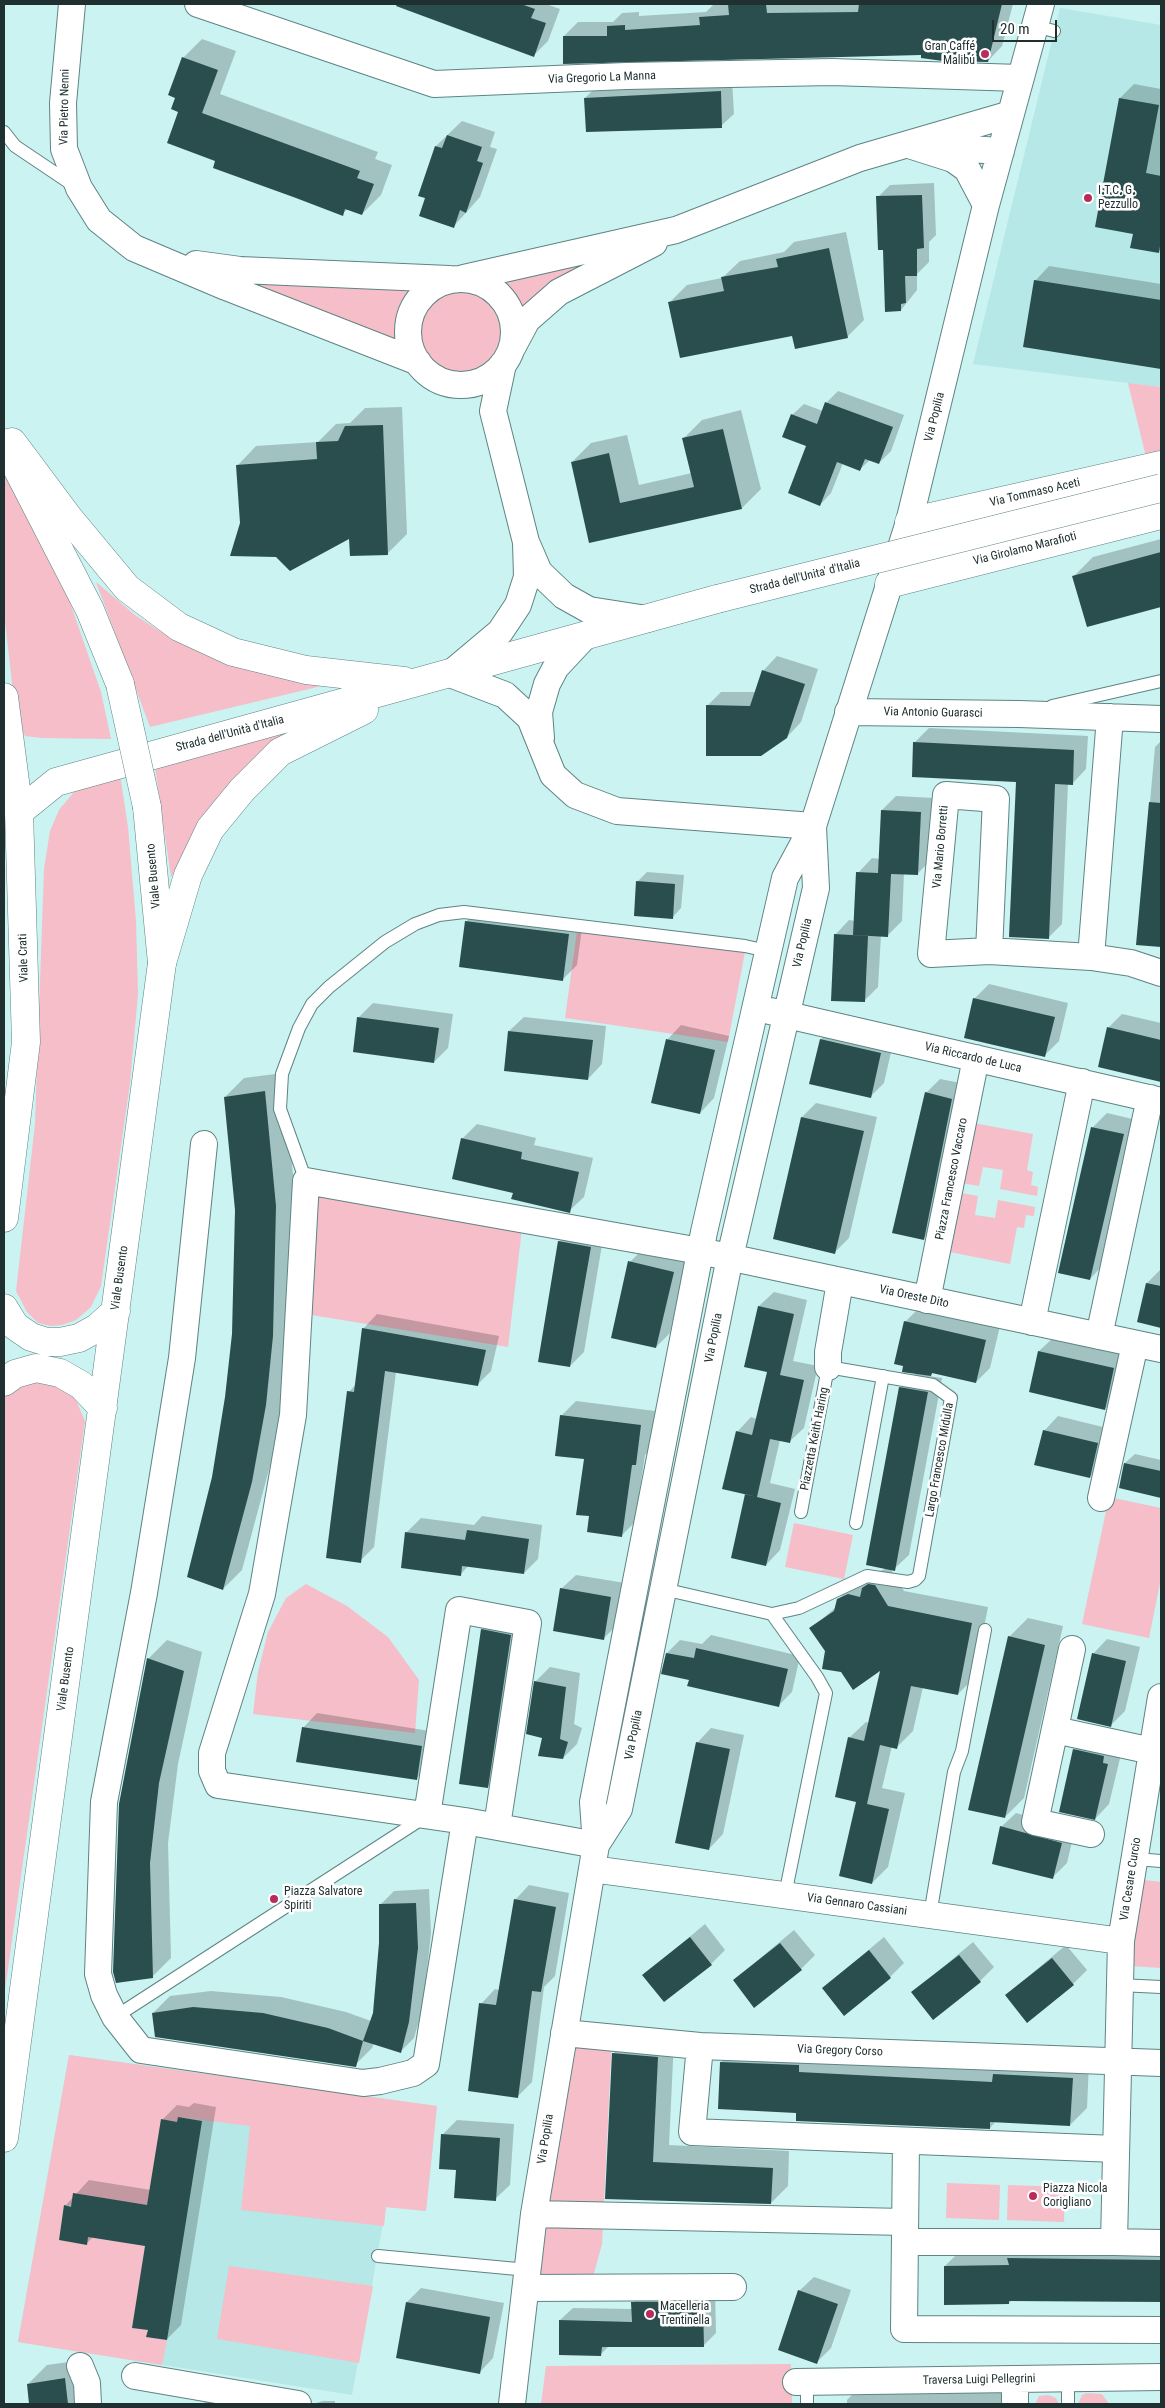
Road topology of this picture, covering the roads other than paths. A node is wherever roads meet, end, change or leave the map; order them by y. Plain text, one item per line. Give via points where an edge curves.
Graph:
1 (72, 4) edge
2 (198, 4) edge
3 (1043, 20) edge
4 (1020, 78) junction
5 (1011, 114) junction
6 (4, 132) edge
7 (909, 145) junction
8 (1000, 151) junction
9 (79, 188) junction
10 (986, 205) junction
11 (676, 230) junction
12 (158, 258) junction
13 (457, 279) junction
14 (508, 357) junction
15 (418, 362) junction
16 (466, 384) junction
17 (493, 411) junction
18 (4, 431) edge
19 (4, 443) edge
20 (1161, 465) edge
21 (1161, 488) edge
22 (1161, 515) edge
23 (910, 522) junction
24 (526, 542) junction
25 (889, 584) junction
26 (647, 619) junction
27 (585, 636) junction
28 (450, 674) junction
29 (1161, 681) edge
30 (418, 683) junction
31 (4, 697) edge
32 (1111, 705) junction
33 (848, 712) junction
34 (1161, 719) edge
35 (541, 749) junction
36 (19, 812) junction
37 (813, 826) junction
38 (767, 951) junction
39 (989, 951) junction
40 (1091, 956) junction
41 (162, 963) junction
42 (1161, 973) edge
43 (754, 1008) junction
44 (786, 1015) junction
45 (976, 1058) junction
46 (1082, 1082) junction
47 (1156, 1099) edge
48 (204, 1144) dead end
49 (306, 1181) junction
50 (4, 1218) edge
51 (700, 1251) junction
52 (730, 1257) junction
53 (840, 1282) junction
54 (927, 1300) junction
55 (4, 1308) edge
56 (116, 1311) junction
57 (1032, 1322) junction
58 (1099, 1336) junction
59 (1135, 1344) junction
60 (1161, 1349) edge
61 (828, 1367) junction
62 (883, 1376) junction
63 (4, 1382) edge
64 (103, 1408) junction
65 (1101, 1498) dead end
66 (802, 1512) dead end
67 (856, 1522) dead end
68 (663, 1589) junction
69 (772, 1614) junction
70 (986, 1630) dead end
71 (1072, 1649) dead end
72 (1161, 1697) edge
73 (1055, 1730) junction
74 (1152, 1750) junction
75 (427, 1815) junction
76 (465, 1820) junction
77 (497, 1826) junction
78 (1091, 1834) dead end
79 (594, 1857) junction
80 (1135, 1859) junction
81 (1161, 1861) edge
82 (785, 1895) junction
83 (930, 1915) junction
84 (1121, 1941) junction
85 (1119, 1985) junction
86 (1161, 1987) edge
87 (115, 2017) junction
88 (564, 2033) junction
89 (700, 2046) junction
90 (1117, 2062) junction
91 (1161, 2063) edge
92 (4, 2138) edge
93 (906, 2142) junction
94 (1116, 2150) junction
95 (534, 2214) junction
96 (905, 2232) junction
97 (1114, 2242) junction
98 (1161, 2243) edge
99 (378, 2256) dead end
100 (526, 2279) junction
101 (733, 2287) dead end
102 (1161, 2330) edge
103 (80, 2366) dead end
104 (135, 2376) dead end
105 (1161, 2377) edge
106 (1068, 2378) junction
107 (804, 2390) edge
108 (1015, 2392) edge
109 (88, 2404) edge
110 (298, 2404) edge
111 (512, 2404) edge
112 (1068, 2404) edge

1 - 9 street, Via Pietro Nenni via 63,103 64,149
2 - 4 street, Via Gregorio La Manna via 434,84 832,72
3 - 4 street, Via Popilia
4 - 5 street, Via Popilia
5 - 7 street
5 - 8 street, Via Popilia
6 - 9 lane via 15,146
7 - 8 street
7 - 10 street via 953,158 967,170
7 - 11 street via 860,158
8 - 10 street, Via Popilia
9 - 12 street, Via Pietro Nenni via 99,220 134,248
10 - 23 street, Via Popilia
11 - 13 street
11 - 14 street via 629,258 559,292 527,320
12 - 13 street, Via Pietro Nenni via 240,270
12 - 15 street, Via Pietro Nenni
13 - 14 street via 490,287 503,299 512,314 514,331
13 - 15 street via 424,295 413,310 408,327 410,345
14 - 16 street via 486,378
14 - 17 street
15 - 16 street via 439,379 452,384
16 - 17 street
17 - 24 street
18 - 30 main road via 68,517 127,588 179,627 233,652 306,670
19 - 41 main road, Viale Busento, bridge via 90,610 120,684 147,807
20 - 23 main road, Via Tommaso Aceti
21 - 26 main road, Strada dell'Unita' d'Italia, bridge
22 - 25 main road, Via Girolamo Marafioti
23 - 25 street, Via Popilia
24 - 26 street via 539,572 564,596 589,610
24 - 28 street via 527,577 518,605 500,632
25 - 33 street, Via Popilia
26 - 27 main road, Strada dell'Unita' d'Italia
27 - 28 main road, Strada dell'Unita' d'Italia
27 - 35 street via 556,667 547,684 539,712
28 - 30 main road, Strada dell'Unità d'Italia
28 - 35 street via 505,695 530,718
29 - 32 lane
30 - 36 main road, Strada dell'Unità d'Italia via 56,782
30 - 41 main road via 280,752 242,790 210,829 188,875
31 - 36 main road, Viale Crati
32 - 33 street, Via Antonio Guarasci via 1019,714
32 - 34 street, Via Antonio Guarasci
32 - 40 street
33 - 37 street, Via Popilia
35 - 37 street via 553,775 575,795 617,812
36 - 50 main road, Viale Crati via 26,1042
37 - 38 street, Via Popilia via 785,878
37 - 44 street, Via Popilia via 816,888
38 - 43 street, Via Popilia
38 - 49 lane via 464,912 439,915 415,924 385,942 329,987 312,1004 299,1028 282,1074 280,1109
39 - 39 street, Via Mario Borretti via 996,799 946,795 931,954
39 - 40 street, Via Mario Borretti
40 - 42 street, Via Mario Borretti via 1131,963
41 - 56 main road, Viale Busento
43 - 44 street, Via Riccardo de Luca
43 - 51 street, Via Popilia
44 - 45 street, Via Riccardo de Luca
44 - 52 street, Via Popilia
45 - 46 street, Via Riccardo de Luca
45 - 54 street, Piazza Francesco Vaccaro
46 - 47 street, Via Riccardo de Luca
46 - 57 street
47 - 58 street
48 - 87 street via 182,1358 144,1593 104,1802 98,1974
49 - 51 street, Via Oreste Dito
49 - 75 street via 293,1415 262,1594 218,1729 212,1753 212,1771 218,1785
51 - 52 street, Via Oreste Dito
51 - 79 street, Via Popilia via 593,1802
52 - 53 street, Via Oreste Dito
52 - 68 street, Via Popilia
53 - 54 street, Via Oreste Dito
53 - 61 street
54 - 57 street, Via Oreste Dito
55 - 56 main road via 15,1326 31,1338 47,1342 79,1338 97,1328
56 - 64 main road, Viale Busento
57 - 58 street, Via Oreste Dito
58 - 59 street, Via Oreste Dito
59 - 60 street, Via Oreste Dito
59 - 65 street
61 - 62 lane, Largo Francesco Midulla
61 - 66 lane, Piazzetta Keith Haring
62 - 67 lane
62 - 69 lane, Largo Francesco Midulla via 933,1385 951,1398 919,1576 908,1582 867,1576 799,1608
63 - 64 main road via 15,1374 36,1368 60,1373 81,1386
64 - 92 main road, Viale Busento
68 - 69 lane
68 - 79 street, Via Popilia via 619,1809
69 - 82 lane via 826,1693
70 - 83 lane via 962,1751 954,1772
71 - 73 street
72 - 74 street, Via Cesare Curcio
73 - 74 street
73 - 78 street via 1035,1822
74 - 80 street, Via Cesare Curcio
75 - 76 street
75 - 77 street via 459,1610 528,1623
75 - 87 lane
76 - 77 street
76 - 87 street via 426,2064 412,2073 363,2083 141,2050
77 - 79 street
79 - 82 street, Via Gennaro Cassiani
79 - 88 street, Via Popilia
80 - 81 lane
80 - 84 street, Via Cesare Curcio
82 - 83 street, Via Gennaro Cassiani
83 - 84 street, Via Gennaro Cassiani
84 - 85 street, Via Cesare Curcio
85 - 86 lane
85 - 90 street, Via Cesare Curcio
88 - 89 street, Via Gregory Corso
88 - 95 street, Via Popilia
89 - 90 street, Via Gregory Corso
89 - 93 street via 692,2132
90 - 91 street
90 - 94 street
93 - 94 street
93 - 96 street
94 - 97 street
95 - 96 street
95 - 100 street, Via Popilia
96 - 97 street
96 - 102 street via 904,2329
97 - 98 street
99 - 100 lane
100 - 101 street
100 - 111 street, Via Popilia
103 - 109 street via 87,2383
104 - 110 street
105 - 106 street, Traversa Luigi Pellegrini
106 - 108 street, Traversa Luigi Pellegrini
106 - 112 lane
107 - 108 street, Traversa Luigi Pellegrini

